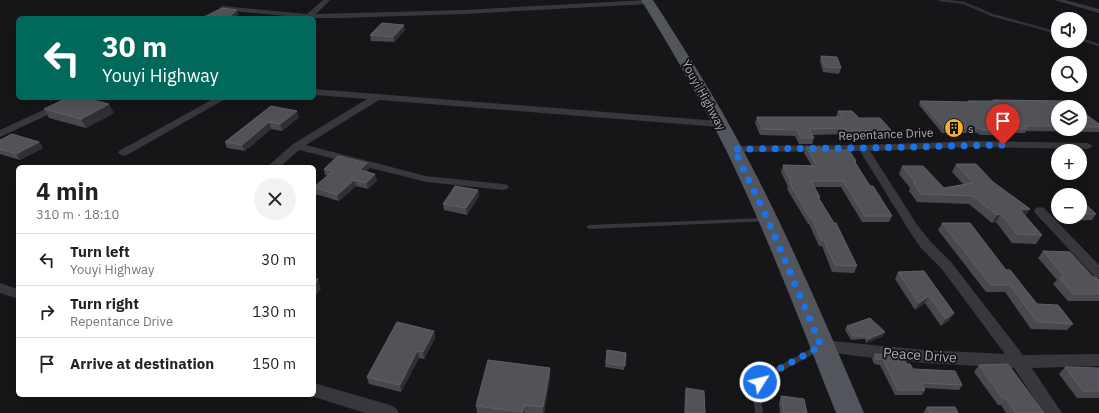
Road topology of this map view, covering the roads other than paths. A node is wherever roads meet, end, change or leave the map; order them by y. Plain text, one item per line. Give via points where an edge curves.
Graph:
1 (327, 0) edge
2 (1057, 0) edge
3 (648, 1) edge
4 (224, 8) edge
5 (1099, 11) edge
6 (309, 16) junction
7 (316, 92) edge
8 (377, 97) junction
9 (73, 100) edge
10 (218, 100) edge
11 (719, 124) junction
12 (0, 134) edge
13 (297, 146) junction
14 (1088, 146) dead end
15 (863, 148) junction
16 (734, 149) junction
17 (123, 153) dead end
18 (275, 165) edge
19 (504, 187) dead end
20 (1040, 211) dead end
21 (768, 220) junction
22 (589, 227) dead end
23 (1099, 273) edge
24 (0, 288) edge
25 (16, 293) edge
26 (821, 346) junction
27 (1018, 360) junction
28 (1099, 360) edge
29 (316, 391) edge
30 (390, 413) edge
31 (759, 413) edge
32 (850, 413) edge
33 (1053, 413) edge

1 - 6 street
2 - 5 street
3 - 6 street via 464,12
3 - 11 main road, Youyi Highway via 694,75
4 - 6 street
7 - 8 street
8 - 11 street
8 - 13 street
9 - 12 street
10 - 17 street
11 - 16 main road, Youyi Highway
13 - 18 street
13 - 19 street via 426,179
14 - 15 street, Repentance Drive via 975,144
15 - 16 street, Repentance Drive
15 - 27 street via 914,230 946,265
16 - 21 main road, Youyi Highway
20 - 23 street
21 - 22 lane
21 - 26 main road, Youyi Highway
24 - 25 street
26 - 27 street, Peace Drive via 892,354
26 - 31 lane via 768,375 756,386
26 - 32 main road, Youyi Highway
27 - 28 street, Peace Drive
27 - 33 street
29 - 30 street

